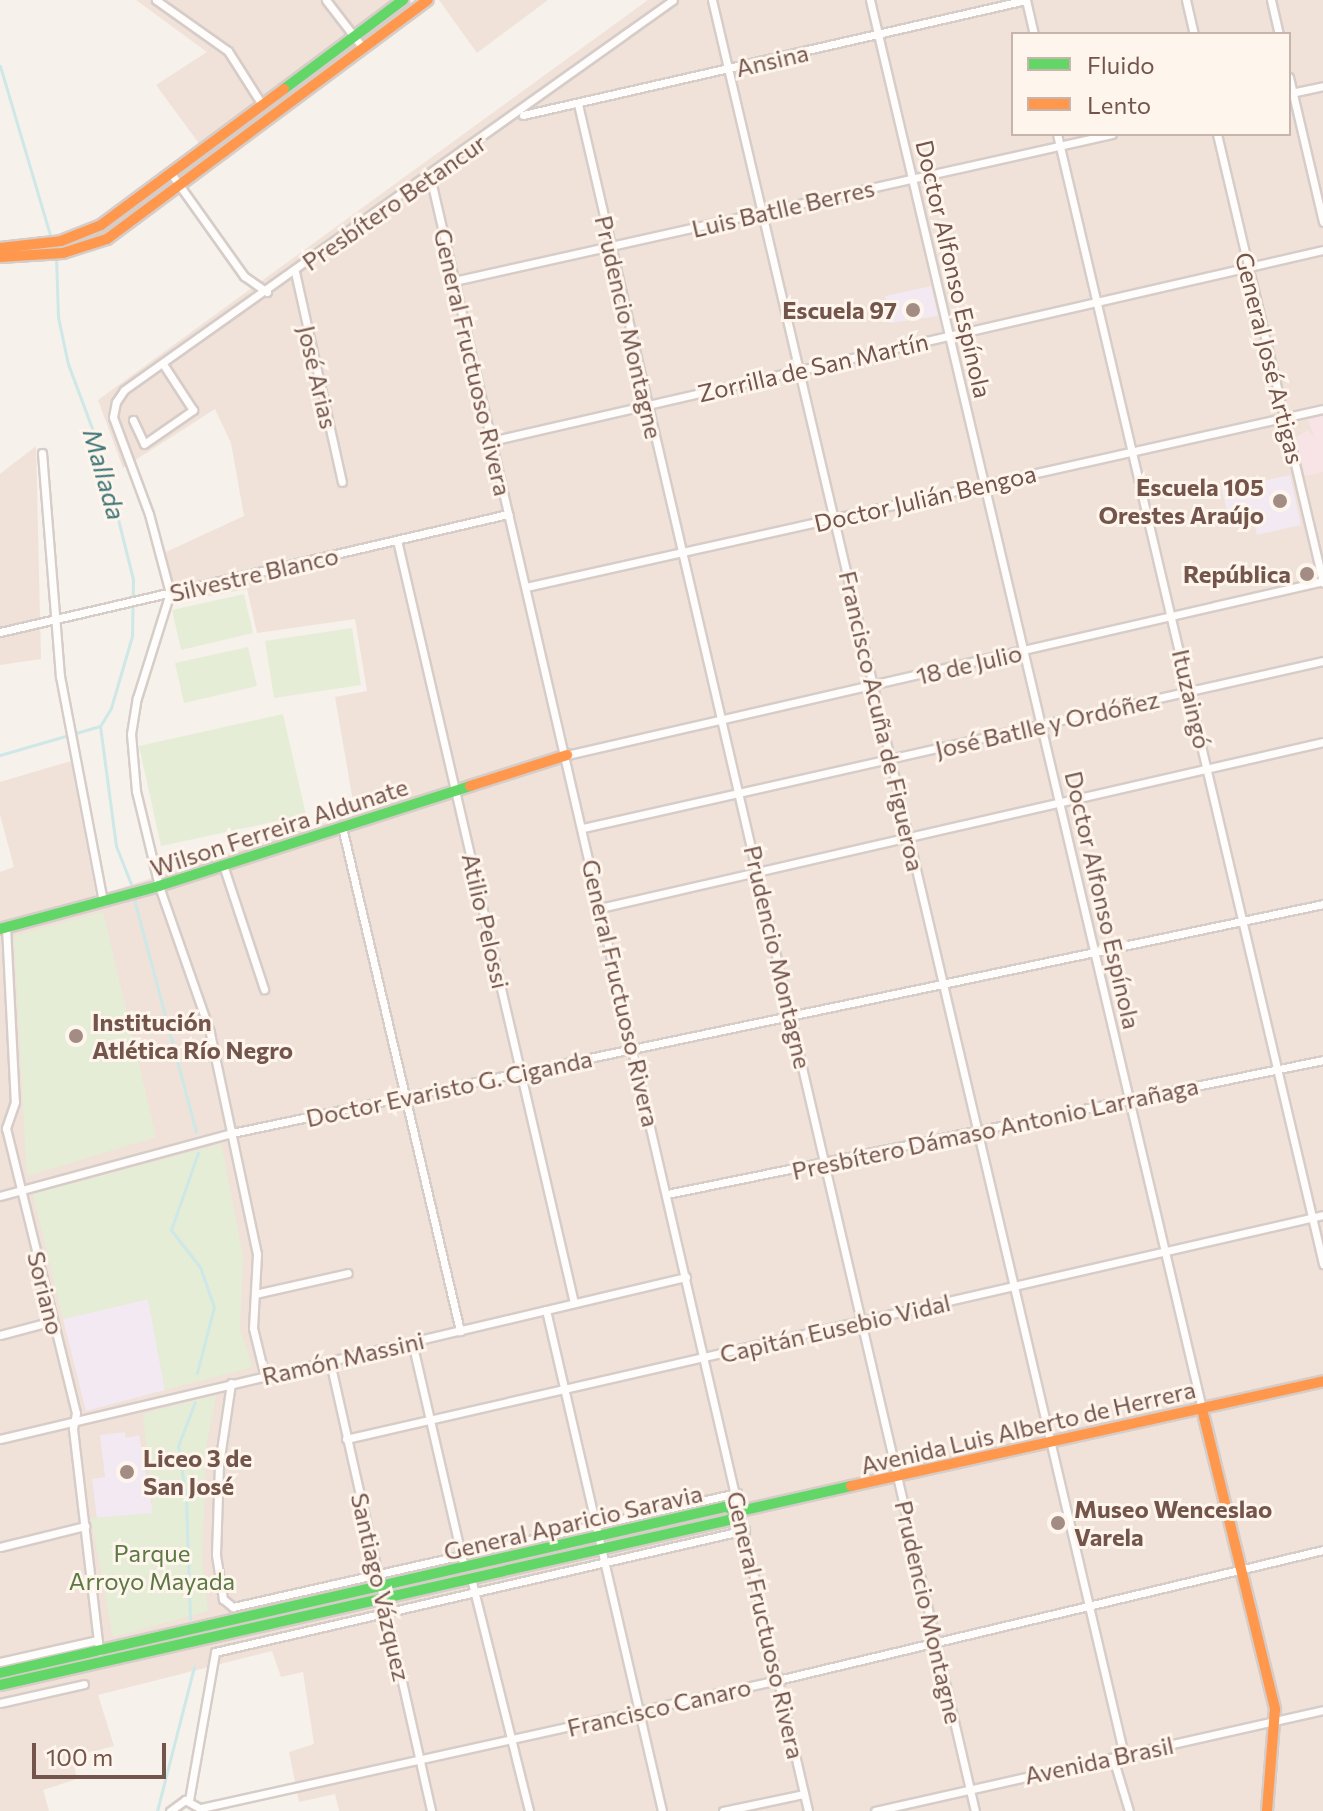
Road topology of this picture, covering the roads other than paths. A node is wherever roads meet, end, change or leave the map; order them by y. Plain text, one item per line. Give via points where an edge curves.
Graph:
1 (156, 0) edge
2 (326, 0) edge
3 (403, 0) edge
4 (428, 0) edge
5 (673, 0) edge
6 (712, 0) edge
7 (870, 0) edge
8 (1026, 0) edge
9 (1186, 0) edge
10 (1271, 0) edge
11 (1034, 32) edge
12 (1194, 32) edge
13 (1279, 32) edge
14 (354, 35) junction
15 (879, 35) junction
16 (363, 48) junction
17 (729, 69) junction
18 (1323, 86) edge
19 (1291, 93) edge
20 (261, 103) junction
21 (578, 104) junction
22 (516, 116) junction
23 (1058, 136) edge
24 (1103, 136) edge
25 (1217, 136) edge
26 (1060, 146) junction
27 (170, 172) junction
28 (430, 176) junction
29 (913, 178) junction
30 (179, 185) junction
31 (761, 214) junction
32 (1323, 222) edge
33 (62, 247) junction
34 (610, 247) junction
35 (0, 248) edge
36 (1323, 250) edge
37 (0, 257) edge
38 (1248, 267) junction
39 (295, 272) junction
40 (454, 281) junction
41 (267, 292) junction
42 (1097, 302) junction
43 (949, 335) junction
44 (163, 364) junction
45 (798, 370) junction
46 (647, 405) junction
47 (1323, 409) edge
48 (1285, 417) junction
49 (133, 420) dead end
50 (491, 441) junction
51 (1132, 452) junction
52 (42, 453) dead end
53 (342, 482) dead end
54 (984, 485) junction
55 (508, 514) junction
56 (834, 519) junction
57 (397, 540) junction
58 (684, 551) junction
59 (1323, 581) edge
60 (526, 587) junction
61 (170, 593) junction
62 (1172, 615) junction
63 (57, 620) junction
64 (0, 632) edge
65 (1023, 651) junction
66 (1323, 661) edge
67 (874, 686) junction
68 (1190, 691) junction
69 (722, 720) junction
70 (1041, 725) junction
71 (1323, 742) edge
72 (567, 755) junction
73 (891, 760) junction
74 (1208, 769) junction
75 (455, 791) junction
76 (739, 792) junction
77 (1059, 804) junction
78 (342, 827) junction
79 (583, 828) junction
80 (910, 837) junction
81 (223, 865) junction
82 (757, 872) junction
83 (159, 886) junction
84 (103, 902) junction
85 (1323, 904) edge
86 (600, 908) junction
87 (1242, 922) junction
88 (3, 928) edge
89 (1095, 953) junction
90 (944, 982) junction
91 (264, 989) dead end
92 (792, 1014) junction
93 (634, 1050) junction
94 (1323, 1060) edge
95 (1278, 1070) junction
96 (522, 1072) junction
97 (406, 1096) junction
98 (1129, 1099) junction
99 (3, 1128) edge
100 (978, 1129) junction
101 (232, 1133) junction
102 (827, 1164) junction
103 (20, 1190) junction
104 (667, 1194) junction
105 (0, 1196) edge
106 (1323, 1215) edge
107 (1311, 1218) junction
108 (1164, 1252) junction
109 (1323, 1264) edge
110 (348, 1273) dead end
111 (686, 1277) junction
112 (1016, 1286) junction
113 (255, 1294) junction
114 (574, 1303) junction
115 (546, 1310) junction
116 (53, 1321) junction
117 (862, 1322) junction
118 (460, 1331) junction
119 (0, 1335) edge
120 (412, 1342) junction
121 (706, 1358) junction
122 (330, 1362) junction
123 (265, 1377) junction
124 (1323, 1381) edge
125 (231, 1383) junction
126 (564, 1390) junction
127 (1202, 1409) junction
128 (430, 1420) junction
129 (75, 1421) junction
130 (0, 1439) edge
131 (346, 1439) junction
132 (1050, 1442) junction
133 (898, 1477) junction
134 (737, 1493) junction
135 (740, 1511) junction
136 (594, 1524) junction
137 (85, 1526) junction
138 (745, 1530) junction
139 (598, 1543) junction
140 (0, 1547) edge
141 (1323, 1550) edge
142 (461, 1555) junction
143 (602, 1563) junction
144 (464, 1567) junction
145 (1240, 1570) junction
146 (379, 1573) junction
147 (471, 1578) junction
148 (383, 1592) junction
149 (475, 1593) junction
150 (1088, 1604) junction
151 (387, 1613) junction
152 (936, 1641) junction
153 (99, 1650) junction
154 (0, 1662) edge
155 (0, 1673) edge
156 (778, 1680) junction
157 (84, 1684) dead end
158 (0, 1685) edge
159 (0, 1703) edge
160 (1323, 1710) edge
161 (638, 1711) junction
162 (1276, 1721) junction
163 (512, 1741) junction
164 (1124, 1755) junction
165 (1113, 1758) junction
166 (420, 1762) junction
167 (970, 1789) junction
168 (804, 1794) junction
169 (189, 1800) junction
170 (915, 1801) junction
171 (227, 1802) junction
172 (201, 1810) edge
173 (170, 1811) edge
174 (215, 1811) edge
175 (431, 1811) edge
176 (529, 1811) edge
177 (662, 1811) edge
178 (723, 1811) edge
179 (808, 1811) edge
180 (875, 1811) edge
181 (918, 1811) edge
182 (975, 1811) edge
183 (1129, 1811) edge
184 (1267, 1811) edge

1 - 20 street via 228,51
2 - 14 street
3 - 14 street
4 - 16 street
5 - 22 street, Presbítero Betancur
6 - 17 street, Francisco Acuña de Figueroa
7 - 15 street, Doctor Alfonso Espínola
8 - 11 street
8 - 15 street, Ansina
9 - 12 street
10 - 13 street
14 - 16 street
14 - 20 street
15 - 17 street, Ansina
15 - 29 street, Doctor Alfonso Espínola
16 - 30 street
17 - 21 street, Ansina
17 - 31 street, Francisco Acuña de Figueroa
18 - 19 street
19 - 32 street
20 - 27 street
21 - 22 street, Ansina
21 - 34 street, Prudencio Montagne
22 - 28 street, Presbítero Betancur
23 - 26 street, Ituzaingó
24 - 26 street, Luis Batlle Berres
25 - 38 street, General José Artigas
26 - 29 street, Luis Batlle Berres
26 - 42 street, Ituzaingó
27 - 30 street
27 - 33 street via 101,225
28 - 39 street, Presbítero Betancur
28 - 40 street, General Fructuoso Rivera
29 - 31 street, Luis Batlle Berres
29 - 43 street, Doctor Alfonso Espínola
30 - 33 street via 107,239
30 - 41 street via 244,276
31 - 34 street, Luis Batlle Berres
31 - 45 street, Francisco Acuña de Figueroa
33 - 35 street
33 - 37 street via 44,256
34 - 40 street, Luis Batlle Berres
34 - 46 street, Prudencio Montagne
36 - 38 street, Zorrilla de San Martín
38 - 42 street, Zorrilla de San Martín
38 - 48 street, General José Artigas
39 - 41 street, Presbítero Betancur
39 - 53 street, José Arias
40 - 50 street, General Fructuoso Rivera
41 - 44 street, Presbítero Betancur
42 - 43 street, Zorrilla de San Martín
42 - 51 street, Ituzaingó
43 - 45 street, Zorrilla de San Martín
43 - 54 street, Doctor Alfonso Espínola
44 - 49 street via 193,410 144,444
44 - 61 street, Presbítero Betancur via 116,402 113,417 149,514
45 - 46 street, Zorrilla de San Martín
45 - 56 street, Francisco Acuña de Figueroa
46 - 50 street, Zorrilla de San Martín
46 - 58 street, Prudencio Montagne
47 - 48 street, Doctor Julián Bengoa
48 - 51 street, Doctor Julián Bengoa
48 - 59 street, General José Artigas
50 - 55 street, General Fructuoso Rivera
51 - 54 street, Doctor Julián Bengoa
51 - 62 street, Ituzaingó
52 - 63 street
54 - 56 street, Doctor Julián Bengoa
54 - 65 street, Doctor Alfonso Espínola
55 - 57 street, Silvestre Blanco
55 - 60 street, General Fructuoso Rivera
56 - 58 street, Doctor Julián Bengoa
56 - 67 street, Francisco Acuña de Figueroa
57 - 61 street, Silvestre Blanco
57 - 75 street, Atilio Pelossi
58 - 60 street, Doctor Julián Bengoa
58 - 69 street, Prudencio Montagne
59 - 62 street, 18 de Julio
60 - 72 street, General Fructuoso Rivera
61 - 63 street, Silvestre Blanco
61 - 83 street via 131,734 136,791
62 - 65 street, 18 de Julio
62 - 68 street, Ituzaingó
63 - 64 street, Silvestre Blanco
63 - 84 street via 71,738
65 - 67 street, 18 de Julio
65 - 70 street, Doctor Alfonso Espínola
66 - 68 street, José Batlle y Ordóñez
67 - 69 street, 18 de Julio
67 - 73 street, Francisco Acuña de Figueroa
68 - 70 street, José Batlle y Ordóñez
68 - 74 street, Ituzaingó
69 - 72 street, 18 de Julio
69 - 76 street, Prudencio Montagne
70 - 73 street, José Batlle y Ordóñez
70 - 77 street, Doctor Alfonso Espínola
71 - 74 street
72 - 75 street, Wilson Ferreira Aldunate
72 - 79 street, General Fructuoso Rivera
73 - 76 street, José Batlle y Ordóñez
73 - 80 street, Francisco Acuña de Figueroa
74 - 77 street
74 - 87 street, Ituzaingó
75 - 78 street, Wilson Ferreira Aldunate
75 - 96 street, Atilio Pelossi
76 - 79 street, José Batlle y Ordóñez
76 - 82 street, Prudencio Montagne
77 - 80 street
77 - 89 street, Doctor Alfonso Espínola
78 - 81 street, Wilson Ferreira Aldunate
78 - 97 street
79 - 86 street, General Fructuoso Rivera
80 - 82 street
80 - 90 street, Francisco Acuña de Figueroa
81 - 83 street, Wilson Ferreira Aldunate
81 - 91 street
82 - 86 street
82 - 92 street, Prudencio Montagne
83 - 84 street, Wilson Ferreira Aldunate
83 - 101 street via 210,1032
84 - 88 street, Wilson Ferreira Aldunate
85 - 87 street, Doctor Evaristo G. Ciganda
86 - 93 street, General Fructuoso Rivera
87 - 89 street, Doctor Evaristo G. Ciganda
87 - 95 street, Ituzaingó
88 - 99 street, Soriano via 15,1102
89 - 90 street, Doctor Evaristo G. Ciganda
89 - 98 street, Doctor Alfonso Espínola
90 - 92 street, Doctor Evaristo G. Ciganda
90 - 100 street, Francisco Acuña de Figueroa
92 - 93 street, Doctor Evaristo G. Ciganda
92 - 102 street, Prudencio Montagne
93 - 96 street, Doctor Evaristo G. Ciganda
93 - 104 street, General Fructuoso Rivera
94 - 95 street, Presbítero Dámaso Antonio Larrañaga
95 - 98 street, Presbítero Dámaso Antonio Larrañaga
95 - 107 street, Ituzaingó
96 - 97 street, Doctor Evaristo G. Ciganda
96 - 114 street, Atilio Pelossi
97 - 101 street, Doctor Evaristo G. Ciganda
97 - 118 street
98 - 100 street, Presbítero Dámaso Antonio Larrañaga
98 - 108 street, Doctor Alfonso Espínola
99 - 103 street, Soriano
100 - 102 street, Presbítero Dámaso Antonio Larrañaga
100 - 112 street, Francisco Acuña de Figueroa
101 - 103 street, Doctor Evaristo G. Ciganda
101 - 113 street via 257,1254
102 - 104 street, Presbítero Dámaso Antonio Larrañaga
102 - 117 street, Prudencio Montagne
103 - 105 street, Doctor Evaristo G. Ciganda
103 - 116 street, Soriano
104 - 111 street, General Fructuoso Rivera
106 - 107 street, Capitán Eusebio Vidal
107 - 108 street, Capitán Eusebio Vidal
107 - 109 street, Ituzaingó
108 - 112 street, Capitán Eusebio Vidal
108 - 127 street, Doctor Alfonso Espínola
110 - 113 street
111 - 114 street, Ramón Massini
111 - 121 street, General Fructuoso Rivera
112 - 117 street, Capitán Eusebio Vidal
112 - 132 street, Francisco Acuña de Figueroa
113 - 123 street via 253,1328
114 - 115 street, Ramón Massini
115 - 118 street, Ramón Massini
115 - 126 street
116 - 119 street
116 - 129 street, Soriano
117 - 121 street, Capitán Eusebio Vidal
117 - 133 street, Prudencio Montagne
118 - 120 street, Ramón Massini
120 - 122 street, Ramón Massini
120 - 128 street
121 - 126 street, Capitán Eusebio Vidal
121 - 134 street, General Fructuoso Rivera
122 - 123 street, Ramón Massini
122 - 131 street, Santiago Vázquez
123 - 125 street, Ramón Massini
124 - 127 street, Avenida Luis Alberto de Herrera
125 - 129 street, Ramón Massini
125 - 146 street, General Aparicio Saravia via 219,1464 216,1555 223,1599 233,1607
126 - 128 street, Capitán Eusebio Vidal
126 - 136 street
127 - 132 street, Avenida Luis Alberto de Herrera
127 - 145 street, Doctor Alfonso Espínola
128 - 131 street, Capitán Eusebio Vidal
128 - 142 street
129 - 130 street, Ramón Massini
129 - 137 street, Soriano
131 - 146 street, Santiago Vázquez
132 - 133 street, Avenida Luis Alberto de Herrera
132 - 150 street, Francisco Acuña de Figueroa
133 - 135 street, Avenida Luis Alberto de Herrera
133 - 152 street, Prudencio Montagne
134 - 135 street, General Fructuoso Rivera
134 - 136 street, General Aparicio Saravia
135 - 138 street, General Fructuoso Rivera
135 - 139 street, General Aparicio Saravia via 729,1520
136 - 139 street
136 - 142 street, General Aparicio Saravia
137 - 140 street
137 - 153 street, Soriano
138 - 143 street, General Aparicio Saravia
138 - 156 street, General Fructuoso Rivera
139 - 143 street
139 - 144 street, General Aparicio Saravia
139 - 147 street, General Aparicio Saravia
141 - 145 street, Francisco Canaro
142 - 144 street
142 - 146 street, General Aparicio Saravia
143 - 149 street, General Aparicio Saravia
143 - 161 street
144 - 148 street, General Aparicio Saravia
145 - 150 street, Francisco Canaro
145 - 162 street, Doctor Alfonso Espínola
146 - 148 street, Santiago Vázquez
147 - 148 street, General Aparicio Saravia
147 - 149 street
148 - 151 street, Santiago Vázquez
148 - 153 street, General Aparicio Saravia
149 - 151 street, General Aparicio Saravia
149 - 163 street
150 - 152 street, Francisco Canaro
150 - 164 street, Francisco Acuña de Figueroa
151 - 166 street, Santiago Vázquez
151 - 169 street, General Aparicio Saravia via 223,1650 212,1659
152 - 156 street, Francisco Canaro
152 - 167 street, Prudencio Montagne
153 - 154 street, General Aparicio Saravia
153 - 155 street, General Aparicio Saravia
153 - 158 street, General Aparicio Saravia
156 - 161 street, Francisco Canaro
156 - 168 street, General Fructuoso Rivera
157 - 159 street
160 - 162 street, Avenida Brasil
161 - 163 street, Francisco Canaro
161 - 177 street
162 - 164 street, Avenida Brasil
162 - 184 street, Doctor Alfonso Espínola
163 - 166 street, Francisco Canaro
163 - 176 street
164 - 165 street, Avenida Brasil
165 - 167 street, Avenida Brasil
165 - 183 street
166 - 171 street, Francisco Canaro
166 - 175 street, Santiago Vázquez
167 - 170 street, Avenida Brasil
167 - 182 street, Prudencio Montagne
168 - 178 street
168 - 179 street, General Fructuoso Rivera
169 - 172 street
169 - 173 street
170 - 180 street, Avenida Brasil
170 - 181 street
171 - 172 street, Francisco Canaro
171 - 174 street

